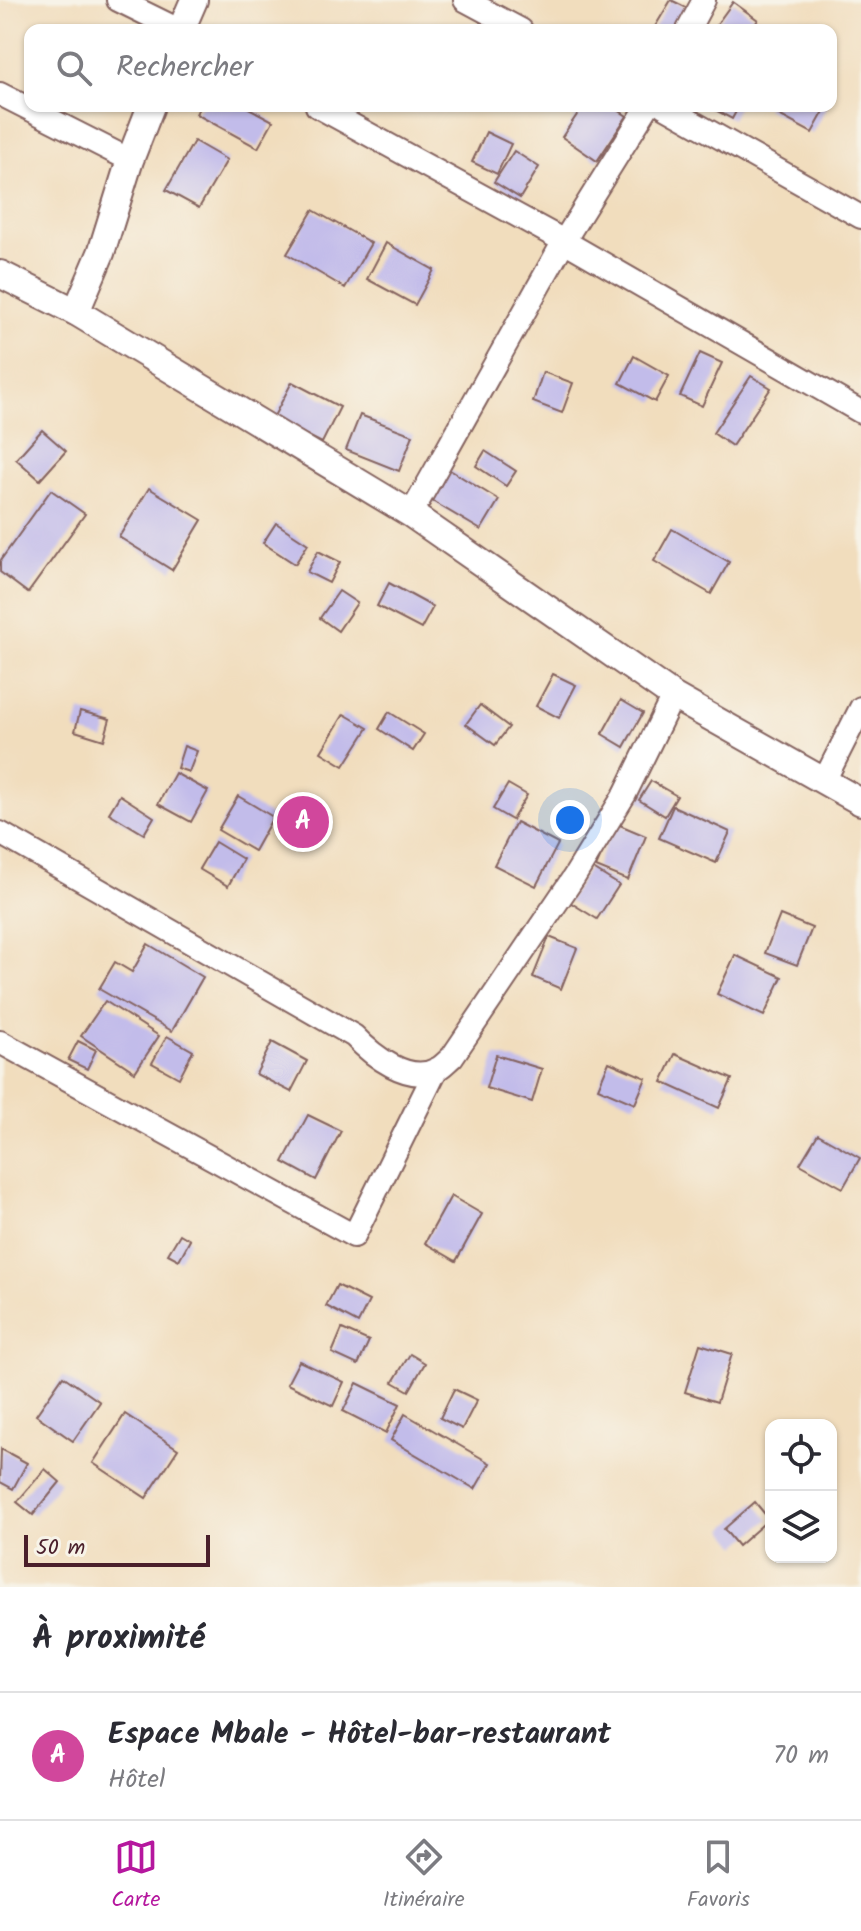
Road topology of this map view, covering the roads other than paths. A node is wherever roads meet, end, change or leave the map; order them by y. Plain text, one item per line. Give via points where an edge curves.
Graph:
1 (118, 0) edge
2 (194, 0) edge
3 (465, 0) edge
4 (704, 0) edge
5 (168, 24) edge
6 (183, 24) edge
7 (510, 24) edge
8 (691, 24) edge
9 (0, 94) edge
10 (24, 106) edge
11 (35, 112) edge
12 (149, 112) edge
13 (328, 112) edge
14 (644, 112) edge
15 (675, 112) edge
16 (130, 160) junction
17 (861, 217) edge
18 (564, 241) junction
19 (0, 274) edge
20 (76, 312) junction
21 (861, 412) edge
22 (411, 514) junction
23 (673, 696) junction
24 (861, 708) edge
25 (824, 781) junction
26 (861, 802) edge
27 (0, 833) edge
28 (0, 1042) edge
29 (436, 1070) junction

1 - 5 street
2 - 6 street
3 - 7 street
4 - 8 street
9 - 10 street
11 - 16 street
12 - 16 street
13 - 18 street
14 - 18 street
15 - 17 street
16 - 20 street
18 - 21 street
18 - 22 street
19 - 20 street
20 - 22 street
22 - 23 street
23 - 25 street
23 - 29 street via 625,794 574,877 452,1057
24 - 25 street
25 - 26 street
27 - 29 street via 354,1036 391,1065 415,1074
28 - 29 street via 354,1236

